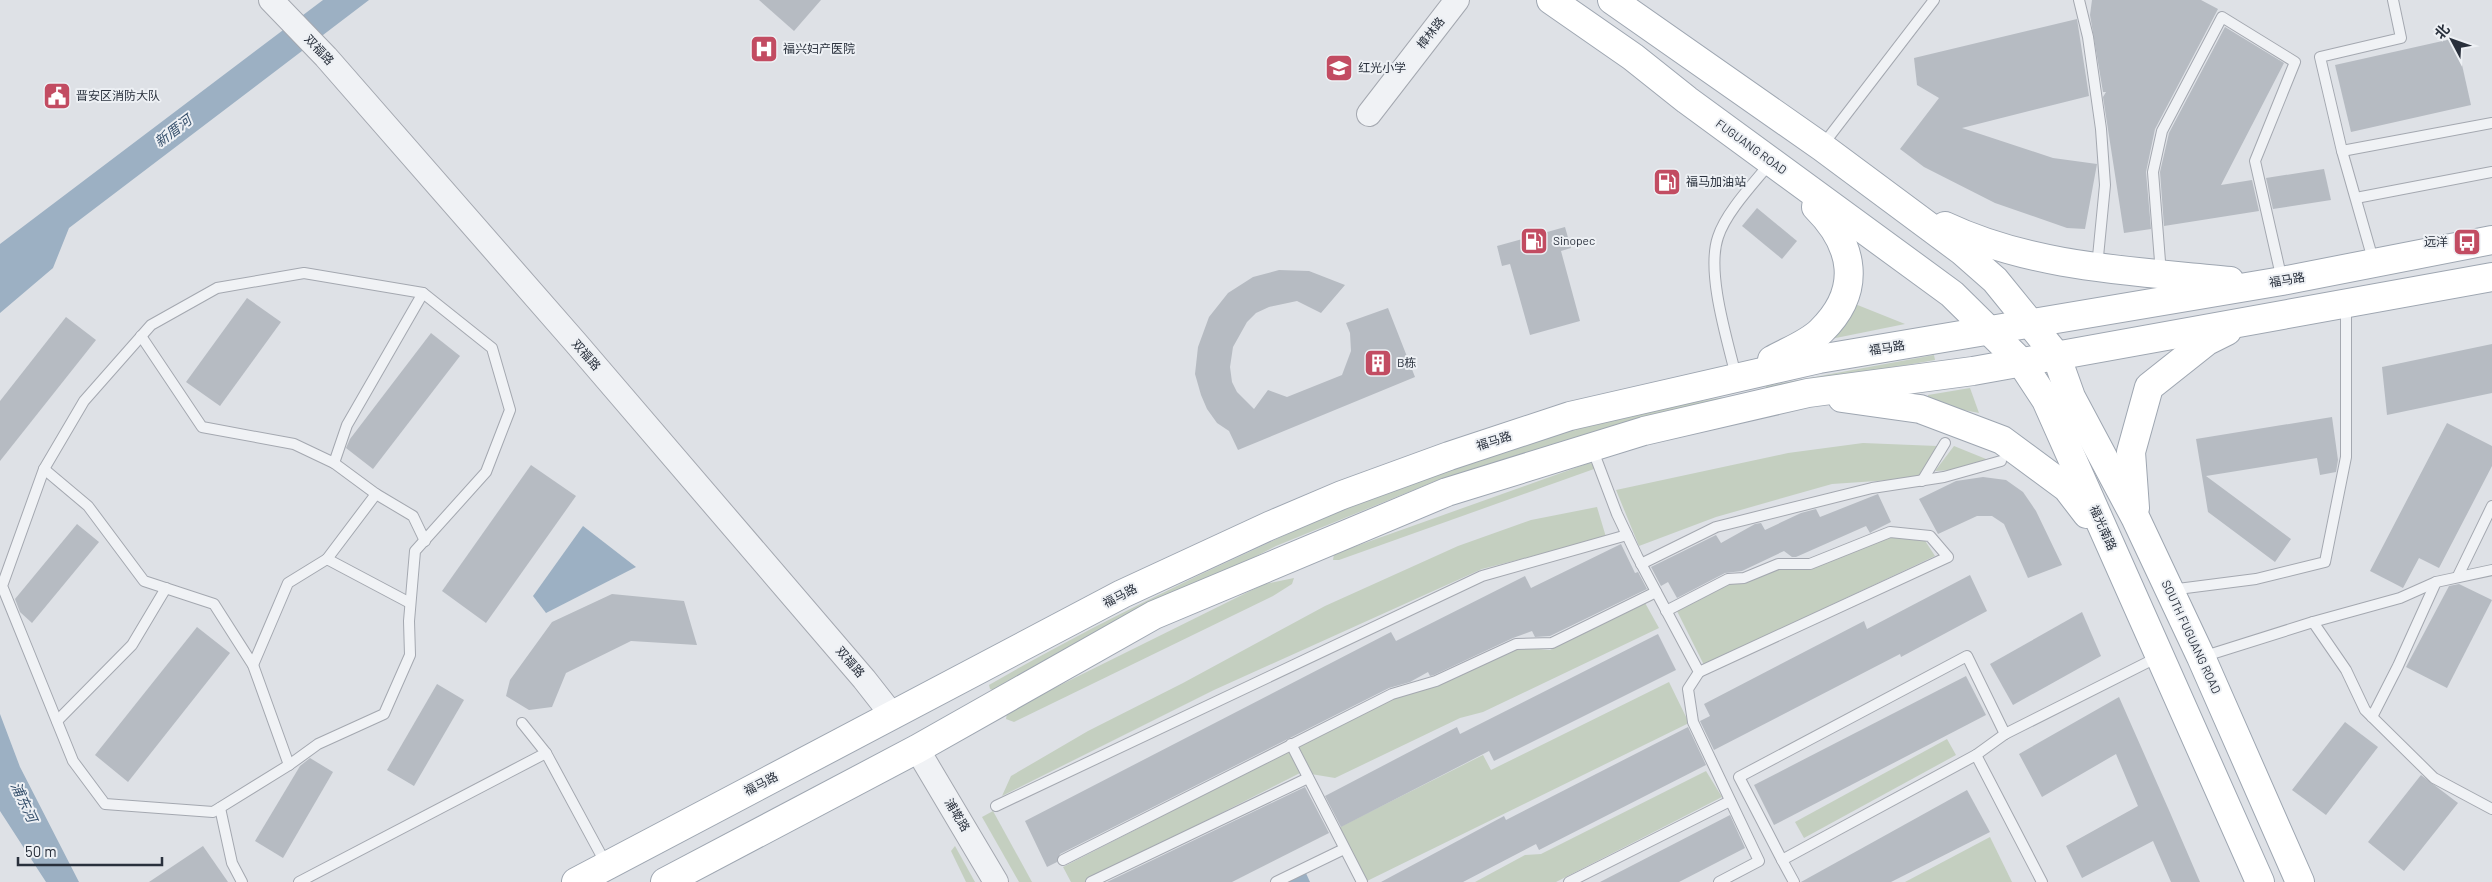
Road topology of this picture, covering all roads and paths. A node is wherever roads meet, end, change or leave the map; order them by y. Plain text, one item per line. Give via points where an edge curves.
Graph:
1 (1456, 0) edge
2 (1551, 0) edge
3 (1612, 0) edge
4 (1934, 0) edge
5 (2079, 0) edge
6 (2392, 0) edge
7 (278, 7) edge
8 (1369, 114) dead end
9 (2492, 123) edge
10 (1822, 147) junction
11 (2342, 151) junction
12 (1771, 162) junction
13 (2492, 172) edge
14 (2356, 198) junction
15 (1897, 204) junction
16 (2492, 240) edge
17 (2374, 264) junction
18 (2097, 268) junction
19 (2161, 274) junction
20 (2492, 277) edge
21 (2273, 283) junction
22 (423, 293) junction
23 (2346, 304) junction
24 (2244, 322) junction
25 (2030, 324) junction
26 (1992, 331) junction
27 (141, 336) junction
28 (2056, 355) junction
29 (2021, 362) junction
30 (1736, 378) junction
31 (1808, 393) junction
32 (2059, 399) junction
33 (1946, 443) dead end
34 (1591, 446) junction
35 (2001, 462) dead end
36 (334, 463) junction
37 (44, 469) junction
38 (1922, 481) junction
39 (376, 494) junction
40 (2492, 506) edge
41 (2136, 519) junction
42 (1627, 535) junction
43 (425, 541) junction
44 (2110, 544) junction
45 (327, 560) junction
46 (1641, 564) junction
47 (2492, 570) edge
48 (2458, 576) junction
49 (2436, 582) junction
50 (166, 588) junction
51 (2169, 590) junction
52 (1656, 592) junction
53 (410, 603) junction
54 (1666, 611) junction
55 (2313, 622) junction
56 (2160, 656) junction
57 (2201, 657) junction
58 (253, 666) junction
59 (1699, 672) junction
60 (893, 716) junction
61 (2372, 718) junction
62 (57, 721) junction
63 (522, 723) dead end
64 (2005, 734) junction
65 (1291, 744) junction
66 (917, 749) junction
67 (546, 753) junction
68 (1976, 755) junction
69 (289, 765) junction
70 (1308, 778) junction
71 (1730, 802) junction
72 (996, 806) dead end
73 (220, 808) junction
74 (2492, 809) edge
75 (1344, 849) junction
76 (1063, 860) dead end
77 (1782, 860) junction
78 (607, 866) junction
79 (242, 882) edge
80 (299, 882) edge
81 (576, 882) edge
82 (665, 882) edge
83 (996, 882) edge
84 (1091, 882) edge
85 (1276, 882) edge
86 (1362, 882) edge
87 (1569, 882) edge
88 (1719, 882) edge
89 (1794, 882) edge
90 (2042, 882) edge
91 (2260, 882) edge
92 (2300, 882) edge

1 - 8 street, 樟林路
2 - 12 main road, FUGUANG ROAD via 1633,57
3 - 10 main road
4 - 10 lane
5 - 18 lane via 2101,129 2105,185
6 - 11 lane via 2400,38 2320,57
7 - 60 street, 双福路 via 326,57 583,351
9 - 11 lane
10 - 15 main road
11 - 14 lane
12 - 26 main road, FUGUANG ROAD via 1952,294
12 - 30 lane via 1723,226 1715,247 1714,272
12 - 30 main road via 1838,232 1847,252 1847,289 1821,332
13 - 14 lane
14 - 17 lane
15 - 18 main road via 1983,242
15 - 25 main road via 1995,280
16 - 17 main road, 福马路
17 - 21 main road, 福马路
18 - 19 main road
19 - 21 main road
19 - 21 lane via 2153,172 2162,131 2222,17 2295,62 2254,161
20 - 23 main road
21 - 25 main road, 福马路
22 - 27 lane via 304,273 217,288 151,325
22 - 36 lane via 347,426
22 - 43 lane via 492,348 510,410 486,472
23 - 24 main road
23 - 51 lane via 2346,458 2325,562 2256,579
24 - 28 main road
24 - 41 main road via 2207,341 2149,387 2130,452
25 - 26 main road, 福马路
25 - 28 main road
26 - 29 main road, FUGUANG ROAD
26 - 30 main road, 福马路 via 1819,359
27 - 36 lane via 202,427 294,444
27 - 37 lane via 84,401
28 - 29 main road
28 - 32 main road
29 - 31 main road via 1945,376
29 - 32 main road, FUGUANG ROAD
30 - 60 main road, 福马路 via 1570,416 1342,495 1122,594
31 - 34 main road
31 - 44 main road via 1920,409 2002,440 2067,488
32 - 41 main road, SOUTH FUGUANG ROAD
32 - 44 main road, 福光南路
33 - 38 lane
34 - 42 lane
34 - 66 main road via 1447,492 1154,615
35 - 38 lane
36 - 39 lane
37 - 50 lane via 88,506 144,581
37 - 62 lane via 2,586
38 - 46 lane via 1872,488 1716,527
39 - 43 lane via 413,516
39 - 45 lane
40 - 48 lane
41 - 51 main road, SOUTH FUGUANG ROAD
42 - 46 lane
42 - 72 lane via 1482,576
43 - 53 lane via 415,551
44 - 56 main road, 福光南路
45 - 53 lane
45 - 58 lane via 288,583
46 - 52 lane
47 - 48 lane
48 - 49 lane
49 - 55 lane via 2400,598
49 - 61 lane
50 - 58 lane via 214,604
50 - 62 lane via 132,645
51 - 57 main road, SOUTH FUGUANG ROAD
52 - 54 lane
52 - 65 lane via 1552,643 1516,644 1436,681 1392,694
53 - 69 lane via 410,655 384,714 318,744
54 - 59 lane
54 - 59 lane via 1728,579 1744,578 1778,564 1810,564 1890,532 1930,536 1948,556
55 - 57 lane
55 - 61 lane via 2346,670
56 - 64 lane
56 - 91 main road
57 - 92 main road, SOUTH FUGUANG ROAD
58 - 69 lane
59 - 71 lane via 1688,688 1693,722
60 - 78 main road, 福马路
61 - 74 lane via 2434,778
62 - 73 lane via 73,761 106,804 213,812
63 - 67 lane
64 - 68 lane
64 - 77 lane via 1967,656 1739,777
65 - 70 lane
65 - 76 lane
66 - 82 main road
66 - 83 street, 浦墘路
67 - 78 lane
67 - 80 lane
68 - 77 lane
68 - 90 lane
69 - 73 lane
70 - 75 lane
70 - 84 lane
71 - 87 lane
71 - 88 lane via 1759,862
73 - 79 lane via 232,863
75 - 85 lane
75 - 86 lane
77 - 89 lane
78 - 81 main road, 福马路

